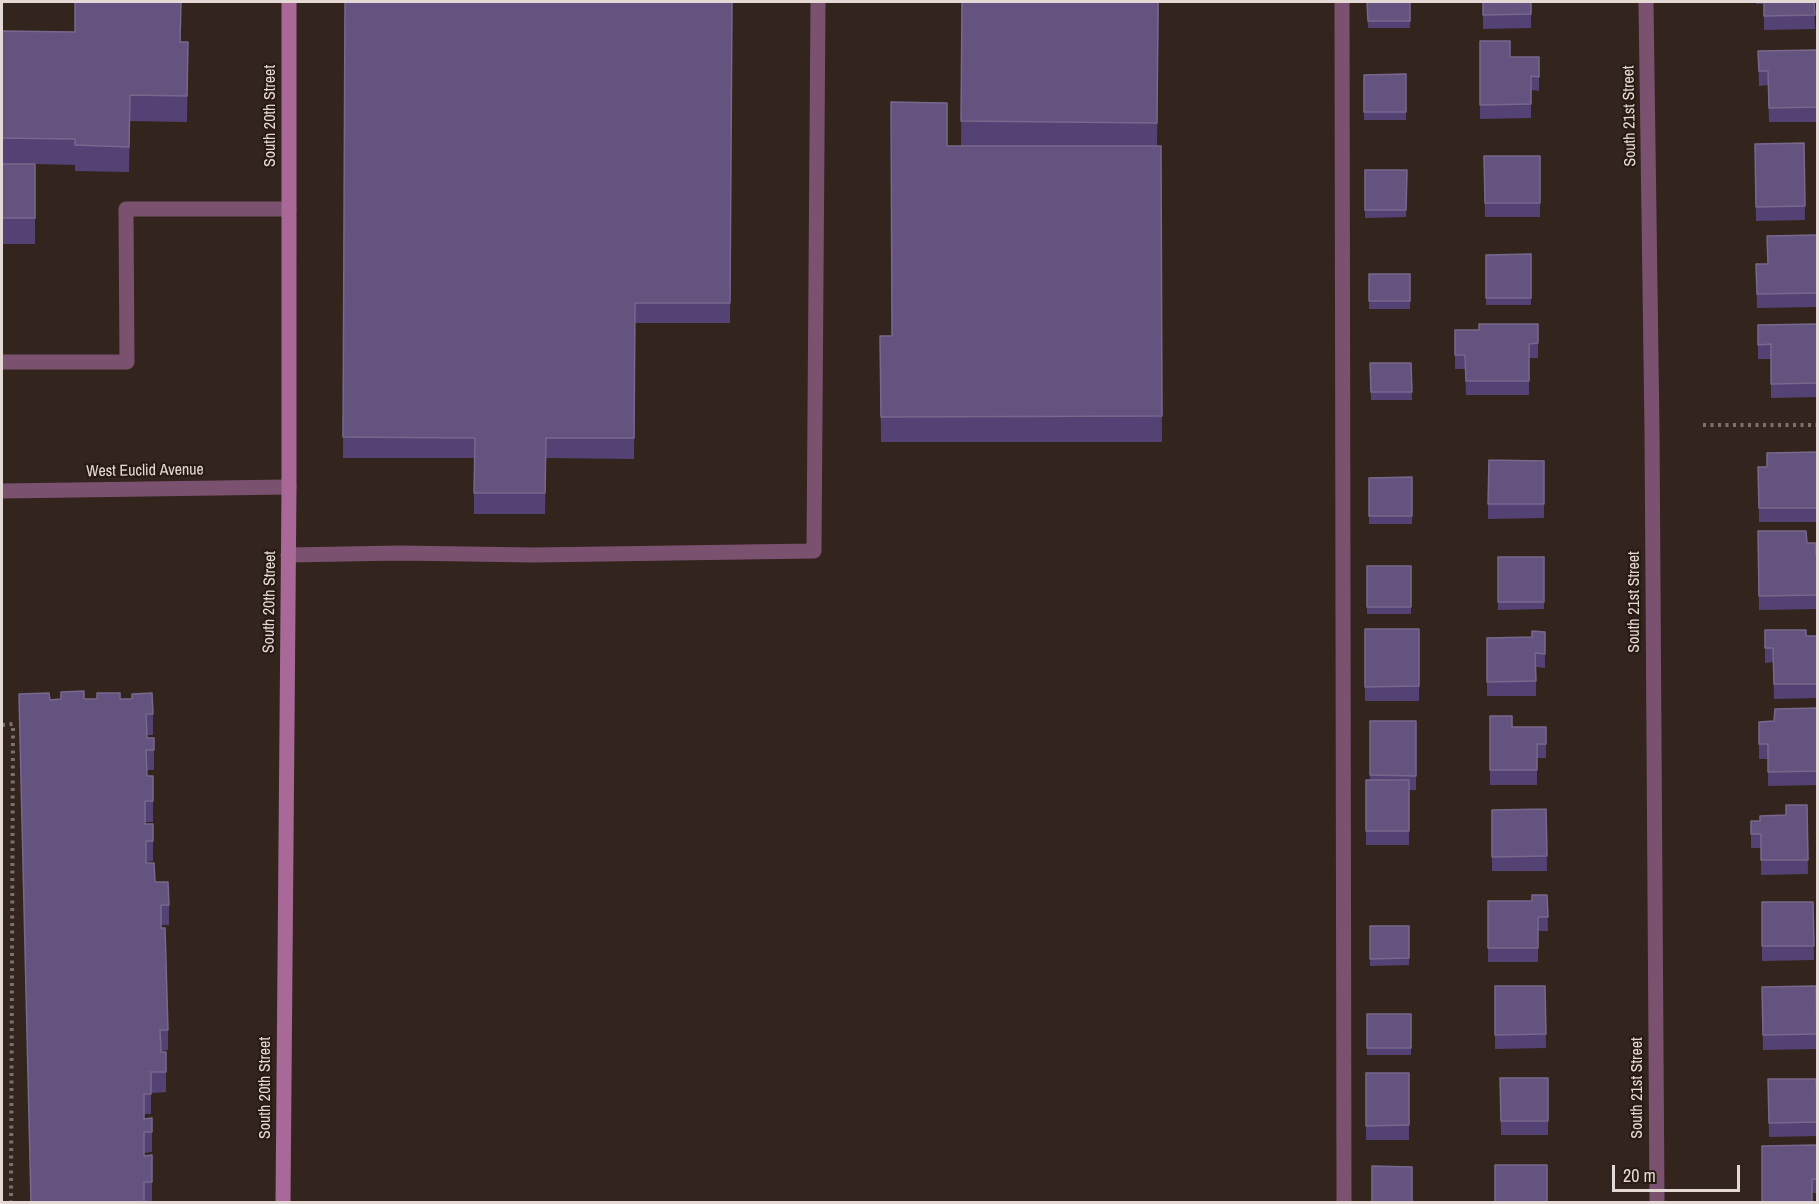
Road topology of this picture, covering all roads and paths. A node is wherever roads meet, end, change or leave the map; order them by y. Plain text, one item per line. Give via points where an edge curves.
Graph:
1 (289, 2) edge
2 (818, 2) edge
3 (1342, 2) edge
4 (1646, 2) edge
5 (289, 209) junction
6 (2, 362) edge
7 (1703, 424) dead end
8 (1818, 425) edge
9 (289, 487) junction
10 (2, 491) edge
11 (288, 555) junction
12 (2, 725) edge
13 (11, 1203) edge
14 (283, 1203) edge
15 (1344, 1203) edge
16 (1657, 1203) edge

1 - 5 street, South 20th Street
2 - 11 street via 814,551
3 - 15 street
4 - 16 street, South 21st Street
5 - 6 street via 126,209 127,362
5 - 9 street, South 20th Street
7 - 8 path
9 - 10 street, West Euclid Avenue
9 - 11 street, South 20th Street
11 - 14 street, South 20th Street
12 - 13 path via 13,724

